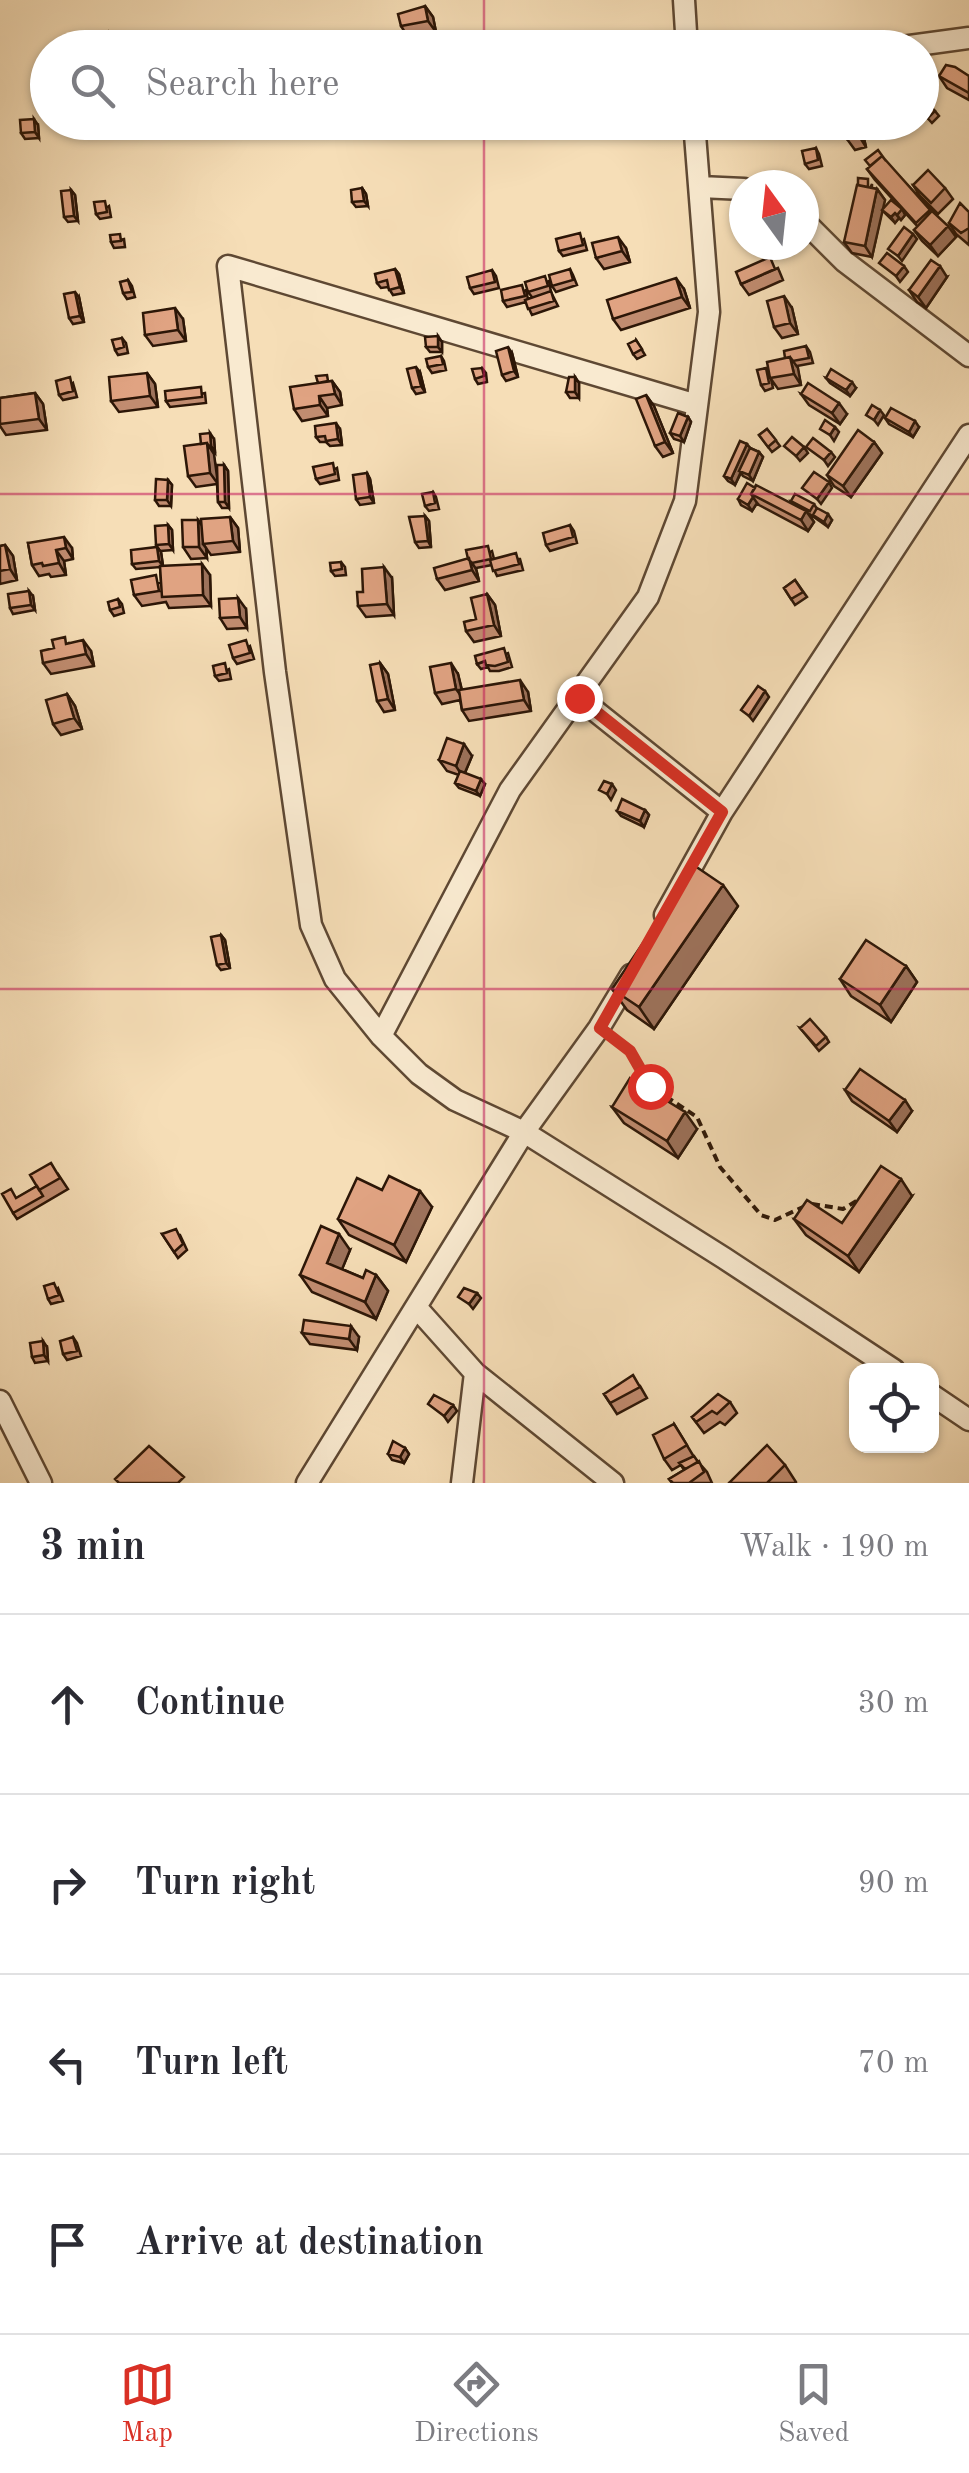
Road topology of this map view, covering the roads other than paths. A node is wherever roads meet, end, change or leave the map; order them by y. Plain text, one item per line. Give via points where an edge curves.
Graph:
1 (684, 0) edge
2 (686, 30) edge
3 (969, 38) edge
4 (939, 42) edge
5 (696, 140) edge
6 (700, 187) junction
7 (729, 188) edge
8 (819, 236) edge
9 (969, 356) edge
10 (697, 404) junction
11 (969, 435) edge
12 (579, 698) junction
13 (722, 812) junction
14 (657, 928) edge
15 (638, 961) edge
16 (381, 1036) junction
17 (524, 1132) junction
18 (416, 1307) junction
19 (883, 1363) edge
20 (475, 1373) junction
21 (939, 1400) edge
22 (0, 1401) edge
23 (969, 1420) edge
24 (41, 1483) edge
25 (307, 1483) edge
26 (462, 1483) edge
27 (612, 1483) edge

1 - 2 street
3 - 4 street
5 - 6 street
6 - 7 street
6 - 10 street via 709,312
8 - 9 street
10 - 12 street via 685,502 648,597
10 - 16 street via 228,266 311,925 335,980
11 - 13 street
12 - 13 street
12 - 16 street via 510,790
13 - 14 street
15 - 17 street via 600,1028
16 - 17 street via 454,1100
17 - 18 street
17 - 19 street
18 - 20 street
18 - 25 street
20 - 26 street
20 - 27 street
21 - 23 street
22 - 24 street

